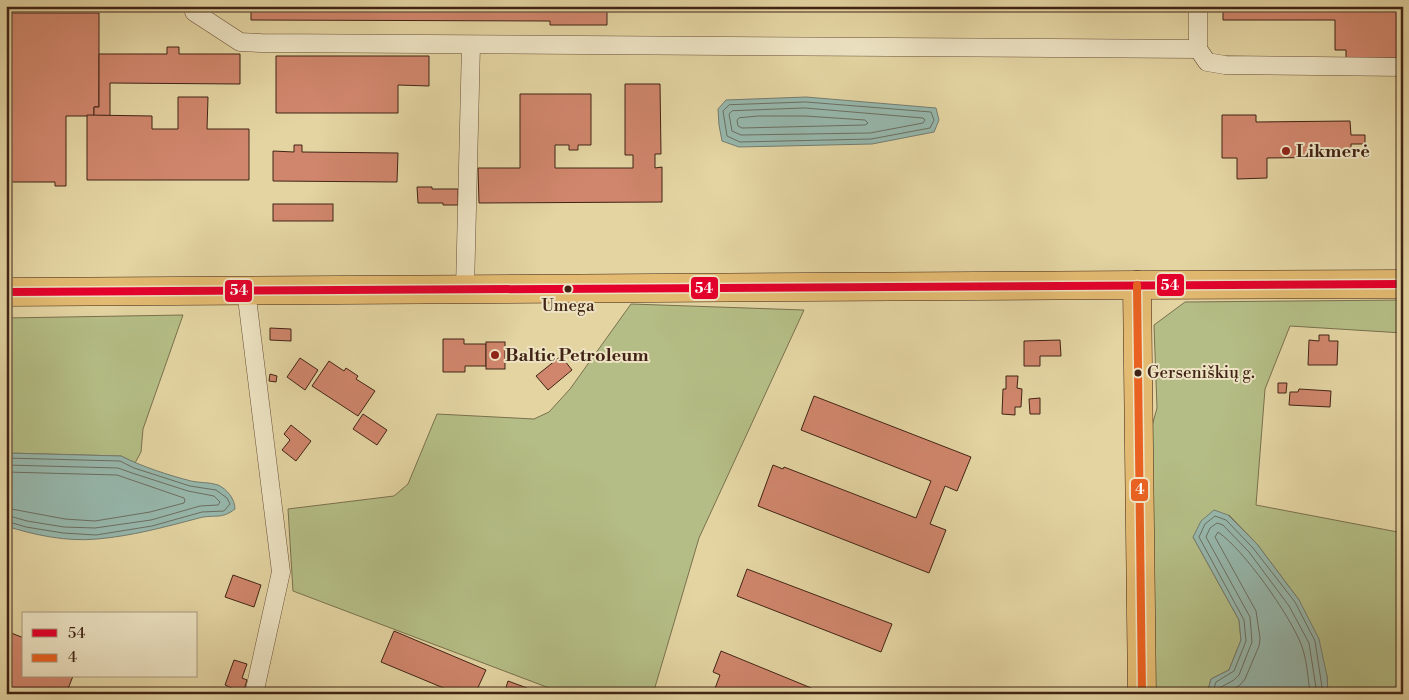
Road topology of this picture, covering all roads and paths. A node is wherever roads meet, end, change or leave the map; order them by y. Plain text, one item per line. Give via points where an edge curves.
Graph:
1 (1198, 6) edge
2 (194, 12) dead end
3 (470, 45) junction
4 (1198, 49) junction
5 (1403, 67) edge
6 (1403, 284) edge
7 (1136, 285) junction
8 (465, 289) junction
9 (246, 290) junction
10 (6, 292) edge
11 (254, 694) edge
12 (1142, 694) edge

1 - 4 street
2 - 3 street via 240,42
3 - 4 street
3 - 8 street
4 - 5 street via 1207,62 1225,66
6 - 7 main road
7 - 8 main road
7 - 12 main road
8 - 9 main road
9 - 10 main road
9 - 11 street via 281,572

